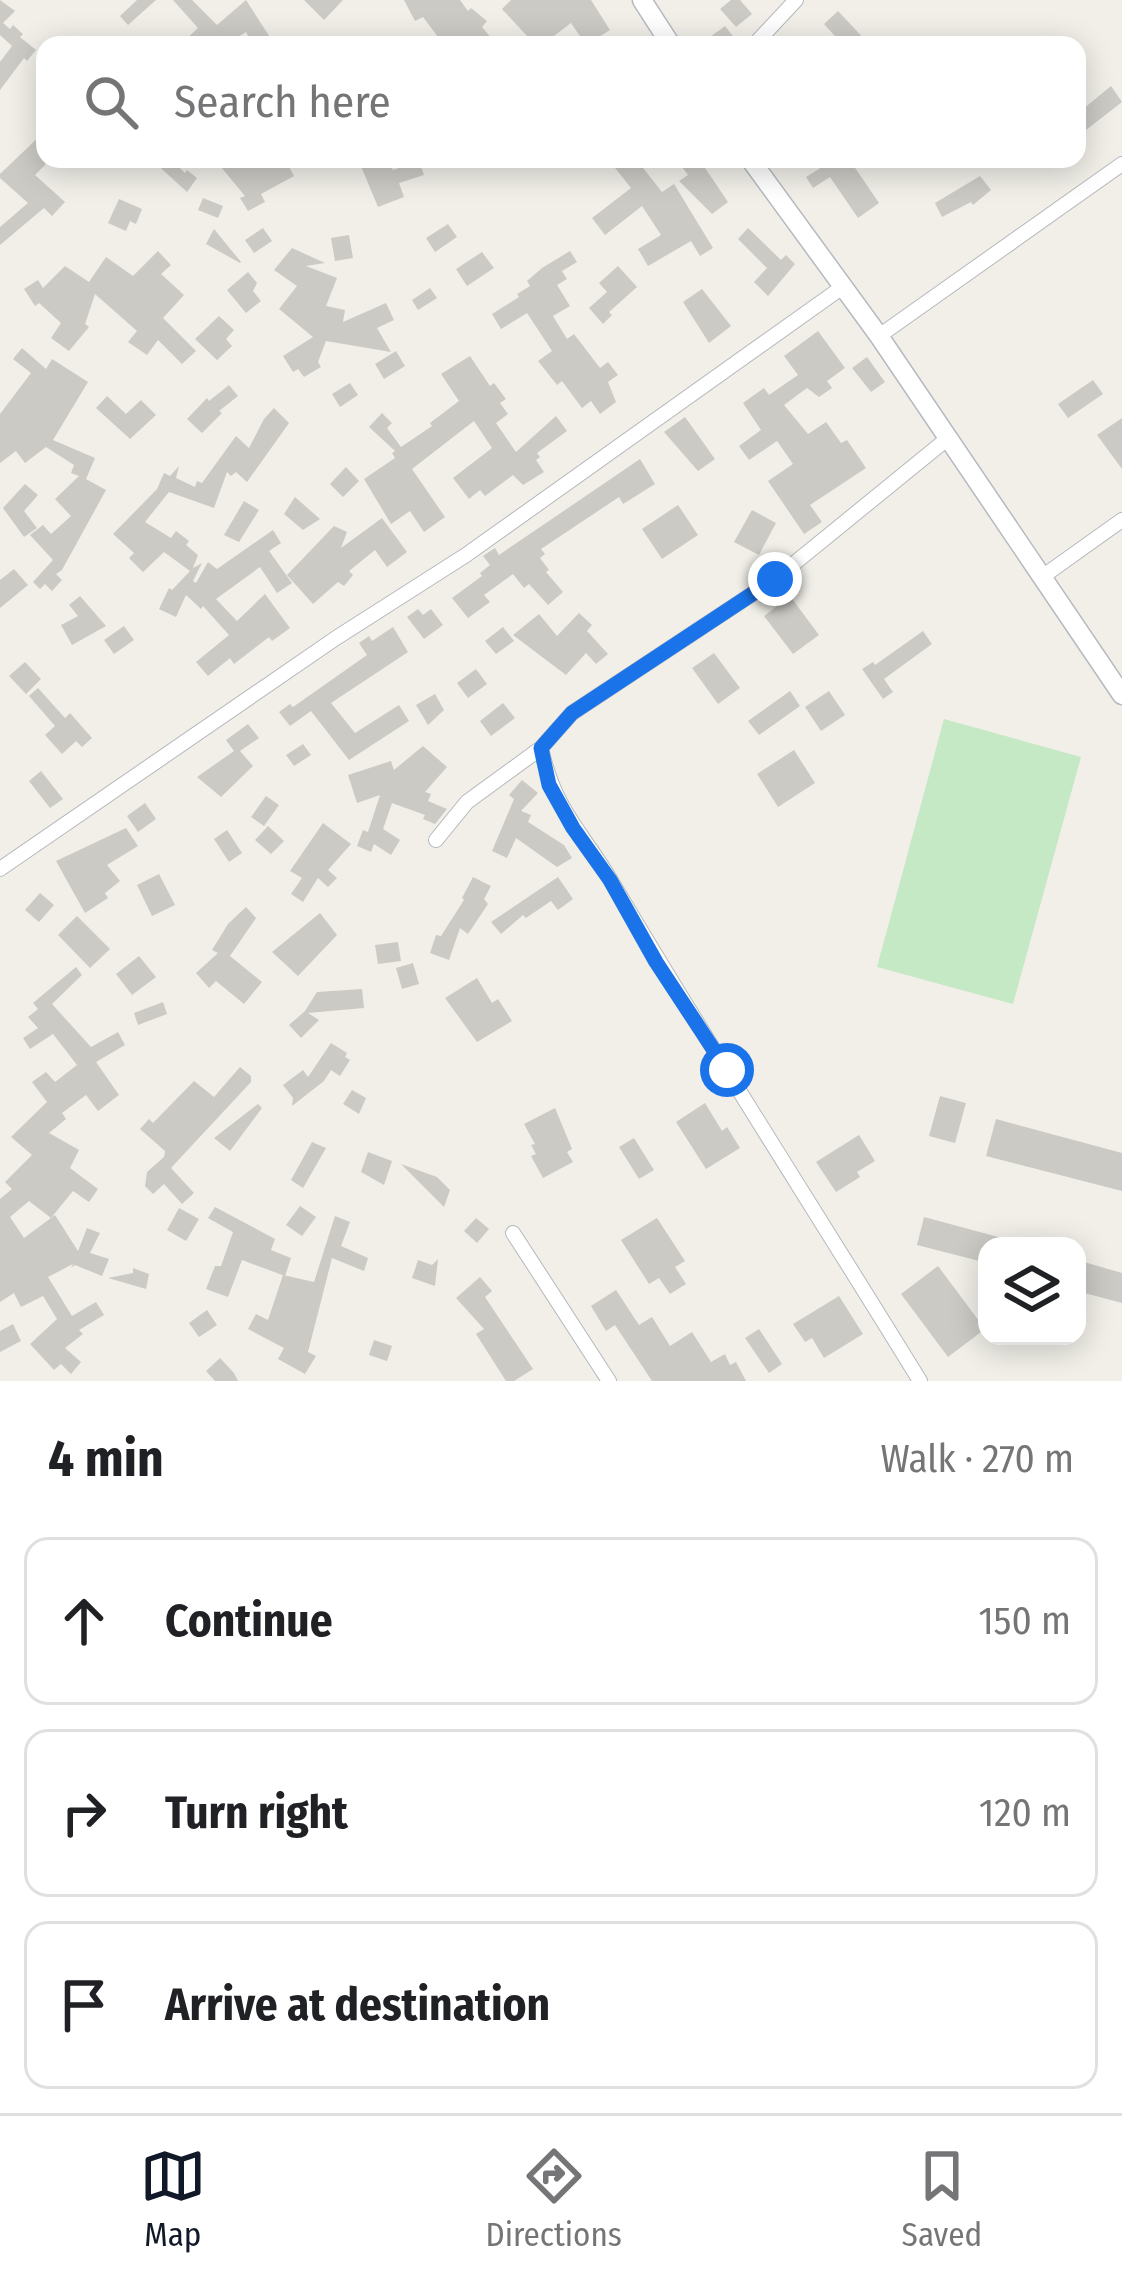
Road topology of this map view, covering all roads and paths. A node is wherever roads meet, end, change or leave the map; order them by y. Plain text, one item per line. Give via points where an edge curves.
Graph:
1 (642, 0) edge
2 (796, 0) edge
3 (665, 36) edge
4 (762, 36) edge
5 (1122, 164) edge
6 (757, 168) edge
7 (844, 286) junction
8 (879, 336) junction
9 (947, 440) junction
10 (1122, 520) edge
11 (1042, 578) junction
12 (1122, 695) edge
13 (541, 748) junction
14 (436, 839) dead end
15 (0, 869) edge
16 (513, 1233) dead end
17 (609, 1381) edge
18 (920, 1381) edge

1 - 3 main road
2 - 4 street
5 - 8 street
6 - 7 main road
7 - 8 main road
7 - 15 street via 466,555
8 - 9 main road
9 - 11 main road
9 - 13 street via 775,579 572,713
10 - 11 street
11 - 12 main road
13 - 14 street via 467,802
13 - 18 street via 549,785 573,828
16 - 17 street

